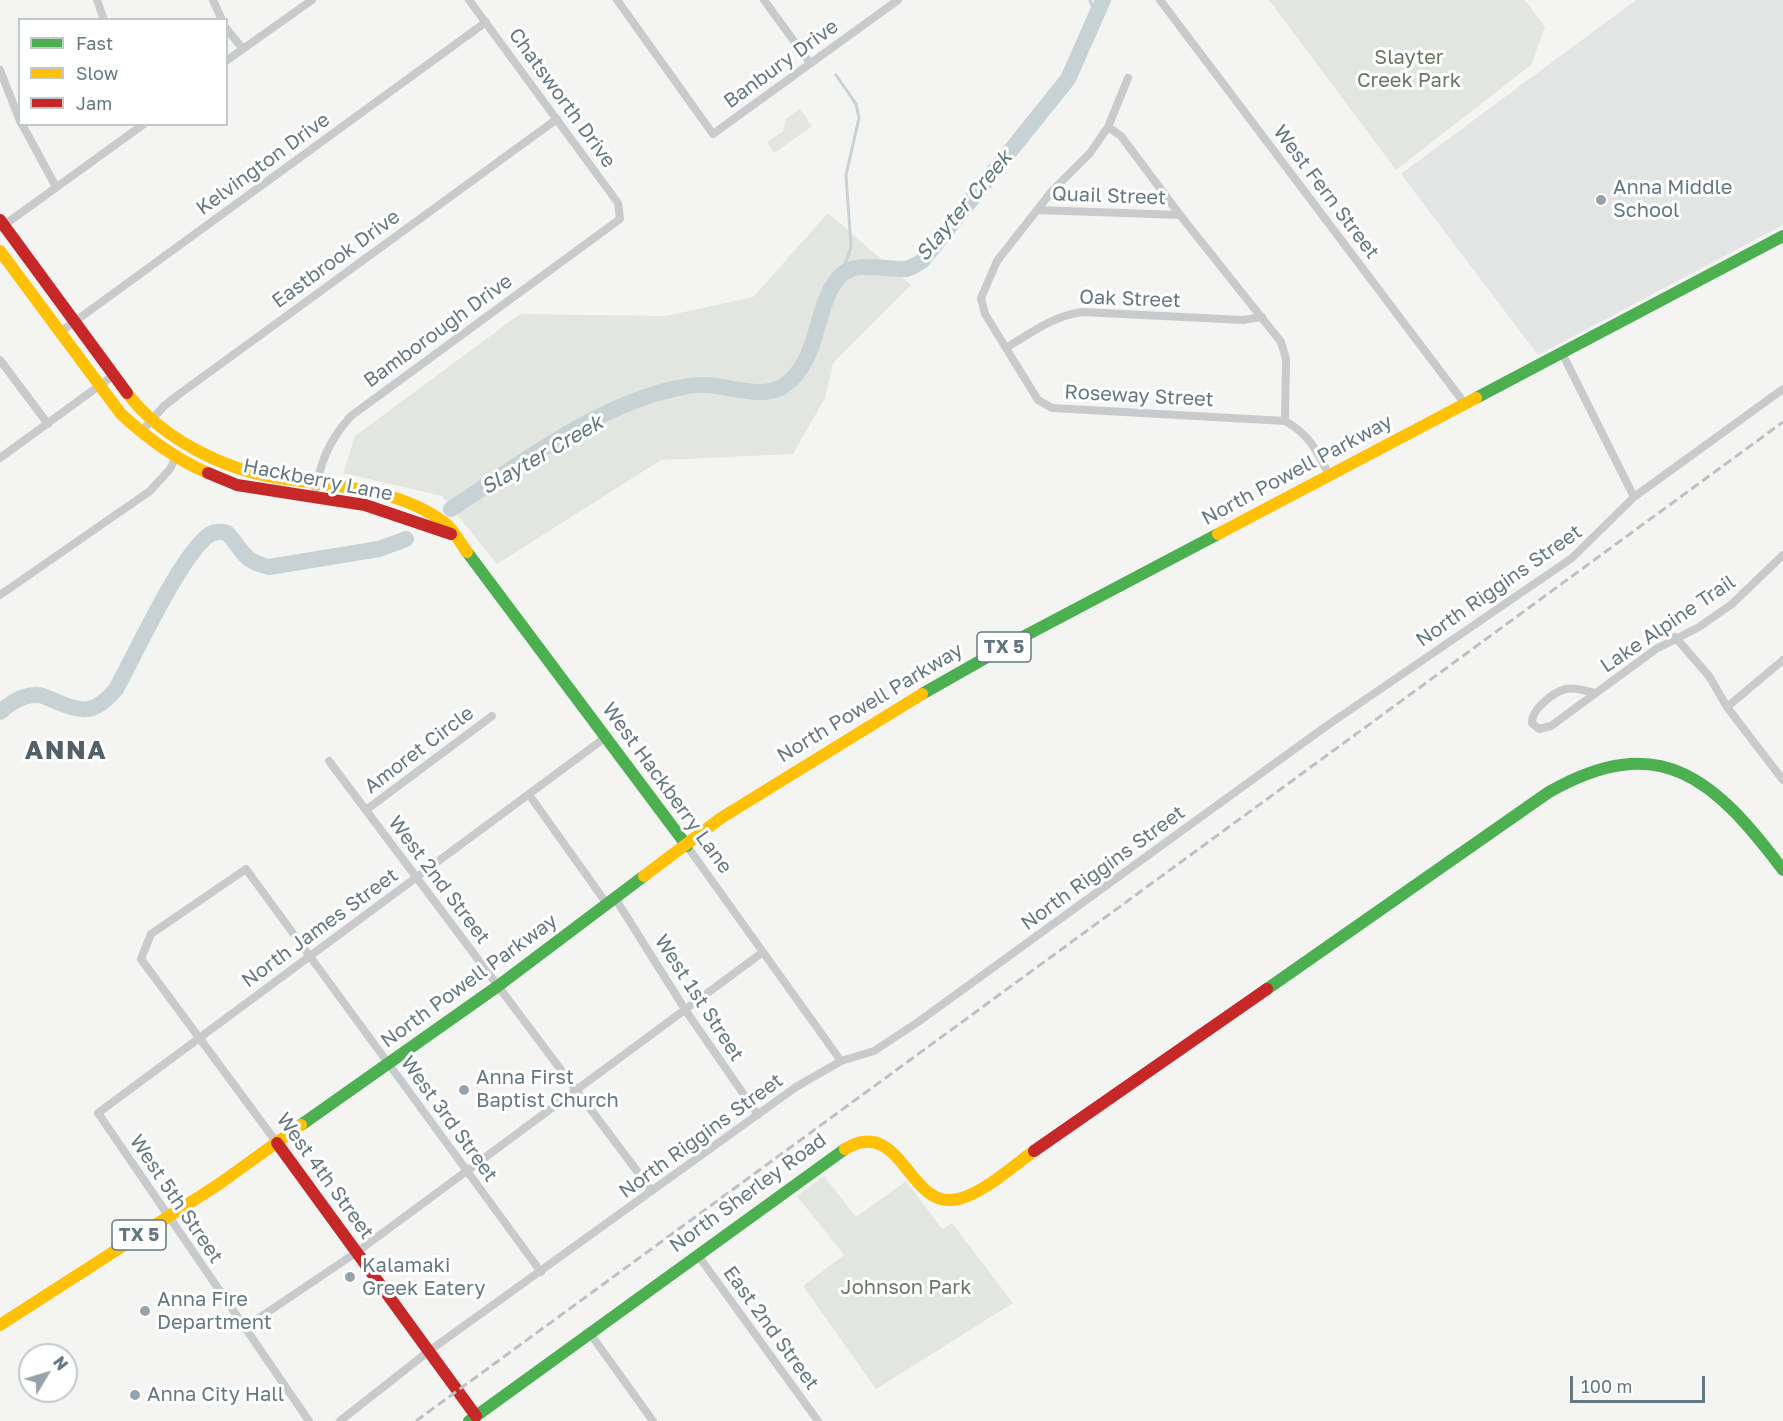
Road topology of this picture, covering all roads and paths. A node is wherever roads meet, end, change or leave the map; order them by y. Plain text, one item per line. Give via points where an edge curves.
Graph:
1 (97, 0) edge
2 (213, 0) edge
3 (312, 0) edge
4 (469, 0) edge
5 (617, 0) edge
6 (764, 0) edge
7 (898, 0) edge
8 (1160, 0) edge
9 (103, 18) edge
10 (221, 18) edge
11 (486, 22) junction
12 (228, 30) edge
13 (243, 49) junction
14 (228, 60) edge
15 (810, 63) junction
16 (0, 70) edge
17 (1128, 78) dead end
18 (18, 115) edge
19 (557, 119) junction
20 (23, 126) edge
21 (141, 126) edge
22 (1108, 127) junction
23 (56, 187) junction
24 (1036, 210) junction
25 (1180, 215) junction
26 (620, 219) joint
27 (1, 224) edge
28 (1783, 237) edge
29 (0, 251) edge
30 (1262, 317) junction
31 (74, 322) junction
32 (59, 333) junction
33 (1006, 348) junction
34 (1563, 355) junction
35 (0, 360) edge
36 (114, 375) junction
37 (98, 386) junction
38 (1783, 389) edge
39 (1465, 404) junction
40 (152, 420) junction
41 (1285, 421) junction
42 (48, 424) junction
43 (141, 432) junction
44 (176, 457) junction
45 (0, 458) edge
46 (1329, 475) junction
47 (317, 482) junction
48 (1634, 497) junction
49 (314, 499) junction
50 (459, 540) junction
51 (1783, 555) edge
52 (0, 595) edge
53 (1675, 637) junction
54 (1783, 660) edge
55 (1595, 693) junction
56 (1727, 707) junction
57 (492, 716) dead end
58 (606, 737) junction
59 (329, 760) dead end
60 (1783, 780) edge
61 (530, 796) junction
62 (366, 810) junction
63 (687, 846) junction
64 (1783, 870) edge
65 (417, 878) junction
66 (611, 901) junction
67 (763, 952) junction
68 (310, 956) junction
69 (141, 959) joint
70 (498, 986) junction
71 (686, 1011) junction
72 (198, 1038) junction
73 (841, 1060) junction
74 (388, 1064) junction
75 (576, 1090) junction
76 (98, 1113) joint
77 (758, 1115) junction
78 (278, 1143) junction
79 (467, 1171) junction
80 (652, 1191) junction
81 (169, 1216) junction
82 (357, 1252) junction
83 (697, 1254) junction
84 (541, 1272) junction
85 (0, 1325) edge
86 (244, 1329) junction
87 (589, 1332) junction
88 (429, 1351) junction
89 (475, 1419) edge
90 (309, 1421) edge
91 (340, 1421) edge
92 (653, 1421) edge
93 (818, 1421) edge

1 - 9 street
2 - 10 street
3 - 13 street
4 - 11 street, Chatsworth Drive
5 - 15 street, Banbury Drive via 713,134
6 - 15 street
7 - 15 street, Banbury Drive
8 - 39 street, West Fern Street
11 - 19 street, Chatsworth Drive
11 - 31 street, Kelvington Drive
12 - 13 street
13 - 14 street
16 - 18 street
17 - 22 street, Roseway Street
19 - 26 street, Chatsworth Drive via 618,203
19 - 40 street, Eastbrook Drive via 178,395
20 - 23 street
21 - 23 street
22 - 24 street, Roseway Street via 1090,153
22 - 25 street via 1121,136
23 - 27 street
24 - 25 street, Quail Street
24 - 33 street, Roseway Street via 997,261 981,298 985,314
25 - 30 street
26 - 47 street, Bamborough Drive via 351,416 323,455
27 - 31 main road, Hackberry Lane
28 - 34 main road, North Powell Parkway / TX 5
29 - 32 main road, Hackberry Lane
30 - 33 street, Oak Street via 1243,320 1083,312 1050,321
30 - 41 street via 1281,342 1286,359
31 - 32 street, Kelvington Drive
31 - 36 main road, Hackberry Lane
32 - 37 main road, Hackberry Lane
33 - 41 street, Roseway Street via 1038,400 1052,408
34 - 39 main road, North Powell Parkway / TX 5
34 - 48 street
35 - 42 street
36 - 37 street
36 - 40 main road, Hackberry Lane
37 - 42 street
37 - 43 main road, Hackberry Lane
38 - 48 street, North Riggins Street
39 - 46 main road, North Powell Parkway / TX 5
40 - 43 street, Eastbrook Drive
40 - 47 main road, Hackberry Lane via 187,444 246,471
41 - 46 street via 1313,443
42 - 45 street
43 - 44 main road, Hackberry Lane
44 - 49 main road, Hackberry Lane via 237,485
44 - 52 street via 150,492
46 - 63 main road, North Powell Parkway / TX 5 via 907,701 738,807
47 - 49 street, Bamborough Drive
47 - 50 main road, Hackberry Lane via 360,487 409,502 441,520
48 - 73 street, North Riggins Street via 1572,558 1325,727 918,1022 874,1051
49 - 50 main road, Hackberry Lane via 374,507 442,530
50 - 58 main road, West Hackberry Lane
51 - 53 street, Lake Alpine Trail via 1732,604 1699,627
53 - 55 street, Lake Alpine Trail
53 - 56 street via 1709,676
54 - 56 street
55 - 55 street, Lake Alpine Trail via 1546,729 1532,723 1534,712 1562,690
56 - 60 street
57 - 62 street, Amoret Circle
58 - 61 street, North James Street
58 - 63 main road, West Hackberry Lane
59 - 62 street, West 2nd Street
61 - 65 street, North James Street
61 - 66 street, West 1st Street
62 - 65 street, West 2nd Street
63 - 66 main road, North Powell Parkway / TX 5
63 - 67 street, West Hackberry Lane
64 - 83 main road, North Sherley Road via 1737,811 1701,781 1655,765 1596,769 1556,787 966,1197 948,1202 937,1199 927,1193 888,1148 865,1141 837,1153
65 - 68 street, North James Street
65 - 70 street, West 2nd Street
66 - 70 main road, North Powell Parkway / TX 5
66 - 71 street, West 1st Street
67 - 71 street
67 - 73 street, West Hackberry Lane
68 - 69 street, West 3rd Street via 246,869 151,934
68 - 72 street, North James Street
68 - 74 street, West 3rd Street
69 - 72 street, West 4th Street
70 - 74 main road, North Powell Parkway / TX 5
70 - 75 street, West 2nd Street
71 - 75 street
71 - 77 street, West 1st Street
72 - 76 street, North James Street
72 - 78 street, West 4th Street
73 - 77 street, North Riggins Street
74 - 78 main road, North Powell Parkway / TX 5
74 - 79 street, West 3rd Street
75 - 79 street
75 - 80 street, West 2nd Street
76 - 81 street, West 5th Street
77 - 80 street, North Riggins Street
78 - 81 main road, TX 5
78 - 82 main road, West 4th Street
79 - 82 street
79 - 84 street, West 3rd Street
80 - 84 street, North Riggins Street
81 - 85 main road, TX 5
81 - 86 street, West 5th Street
82 - 86 street
82 - 88 main road, West 4th Street
83 - 87 main road, North Sherley Road
83 - 93 street, East 2nd Street
84 - 88 street, North Riggins Street
86 - 90 street, West 5th Street
87 - 89 main road, North Sherley Road
87 - 92 street
88 - 89 main road, West 4th Street
88 - 91 street, North Riggins Street

